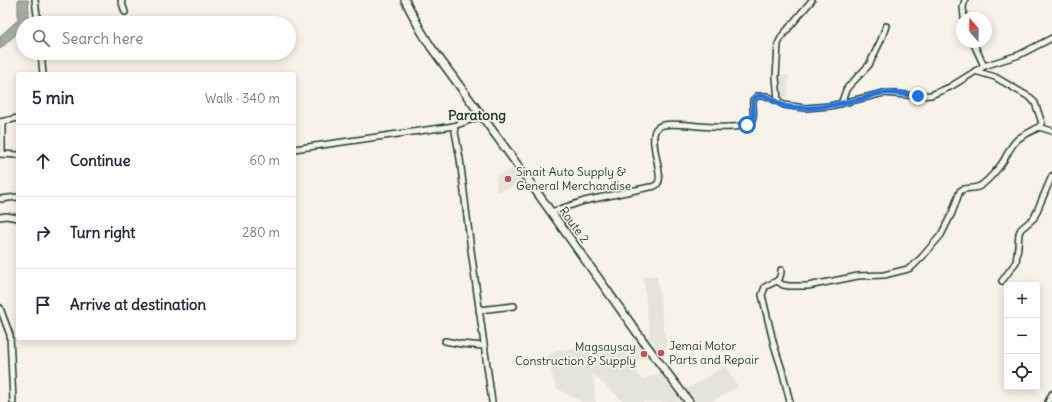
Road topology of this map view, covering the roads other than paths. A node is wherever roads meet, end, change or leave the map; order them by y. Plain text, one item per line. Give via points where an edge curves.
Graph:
1 (35, 0) edge
2 (121, 0) edge
3 (405, 0) edge
4 (812, 0) edge
5 (965, 0) edge
6 (125, 12) dead end
7 (963, 12) edge
8 (37, 16) edge
9 (886, 26) dead end
10 (1052, 38) edge
11 (976, 48) edge
12 (42, 60) edge
13 (984, 66) junction
14 (975, 71) junction
15 (43, 72) edge
16 (778, 102) junction
17 (841, 104) junction
18 (481, 116) junction
19 (16, 118) edge
20 (1, 122) edge
21 (454, 126) junction
22 (1039, 127) junction
23 (1052, 131) edge
24 (296, 149) edge
25 (1, 154) edge
26 (16, 155) edge
27 (1052, 176) edge
28 (16, 197) edge
29 (0, 199) edge
30 (551, 212) junction
31 (0, 217) edge
32 (16, 218) edge
33 (781, 270) dead end
34 (777, 281) junction
35 (1002, 281) dead end
36 (514, 306) dead end
37 (0, 308) edge
38 (479, 310) junction
39 (445, 341) dead end
40 (484, 346) junction
41 (1052, 394) edge
42 (14, 402) edge
43 (492, 402) edge
44 (689, 402) edge
45 (790, 402) edge
46 (1048, 402) edge

1 - 8 street
2 - 6 street
3 - 18 highway, Route 2 via 431,47
4 - 16 street via 778,44
5 - 7 street
9 - 17 street via 871,61 848,87
10 - 13 street via 1018,56
11 - 13 street
12 - 15 street
13 - 14 street
14 - 17 street via 950,87 931,95 884,93
14 - 22 street via 995,78 1031,98 1042,121
16 - 17 street via 782,105 804,108 824,108
16 - 30 street via 768,96 755,98 752,104 753,119 745,125 660,126 654,135 660,178 657,185 584,201
18 - 21 street
18 - 30 highway, Route 2
19 - 20 street
20 - 25 street
21 - 24 street
21 - 38 street
22 - 23 street
22 - 34 street via 1015,141 1002,163 983,184 974,189 960,191 941,235 911,267 895,273 858,276 808,286 789,286
25 - 26 street
27 - 35 street via 1034,218 1020,229 1016,262
28 - 29 street
30 - 44 highway, Route 2
31 - 32 street
33 - 34 street via 781,276
34 - 45 street via 765,287 763,297
36 - 38 street
37 - 42 street via 10,336
38 - 40 street
39 - 40 street
40 - 43 street
41 - 46 street

